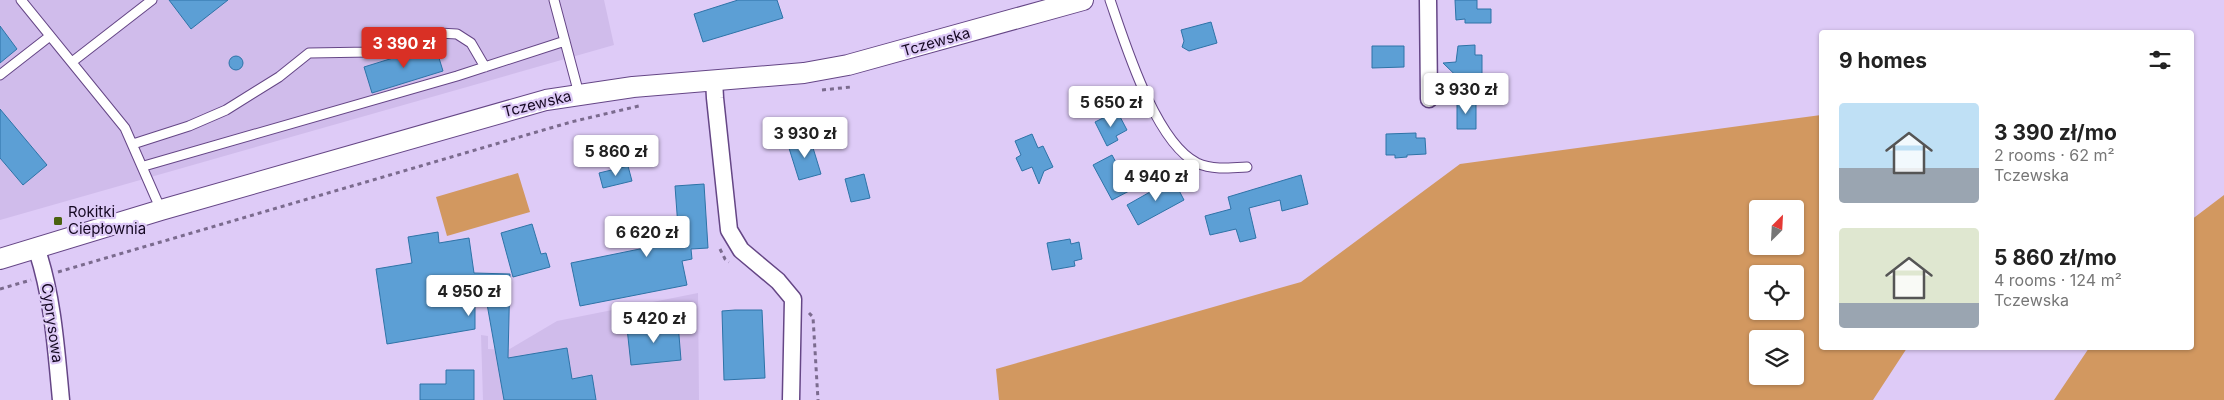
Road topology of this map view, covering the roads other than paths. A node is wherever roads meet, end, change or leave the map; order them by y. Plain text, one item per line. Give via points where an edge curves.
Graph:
1 (21, 0) edge
2 (152, 0) edge
3 (554, 0) edge
4 (1083, 0) edge
5 (1110, 0) edge
6 (1428, 0) edge
7 (50, 36) junction
8 (565, 41) junction
9 (72, 62) junction
10 (485, 67) junction
11 (0, 75) edge
12 (714, 80) junction
13 (579, 94) junction
14 (1429, 99) dead end
15 (133, 144) junction
16 (144, 166) junction
17 (1247, 167) dead end
18 (161, 210) junction
19 (36, 247) junction
20 (0, 259) edge
21 (61, 400) edge
22 (791, 400) edge

1 - 7 lane
2 - 9 lane
3 - 8 lane
4 - 12 street, Tczewska via 848,66
5 - 17 lane via 1140,86 1172,140 1198,163 1228,168
6 - 14 street
7 - 9 lane
7 - 11 lane
8 - 10 lane
8 - 13 lane
9 - 15 lane via 125,128
10 - 15 lane via 471,42 457,34 438,33 370,52 309,53 279,78 226,110
10 - 16 lane
12 - 13 street, Tczewska
12 - 22 street via 729,230 741,250 794,299
13 - 18 street, Tczewska via 546,100
15 - 16 lane
16 - 18 lane
18 - 19 street, Tczewska
19 - 20 street, Tczewska
19 - 21 street, Cyprysowa via 53,310

